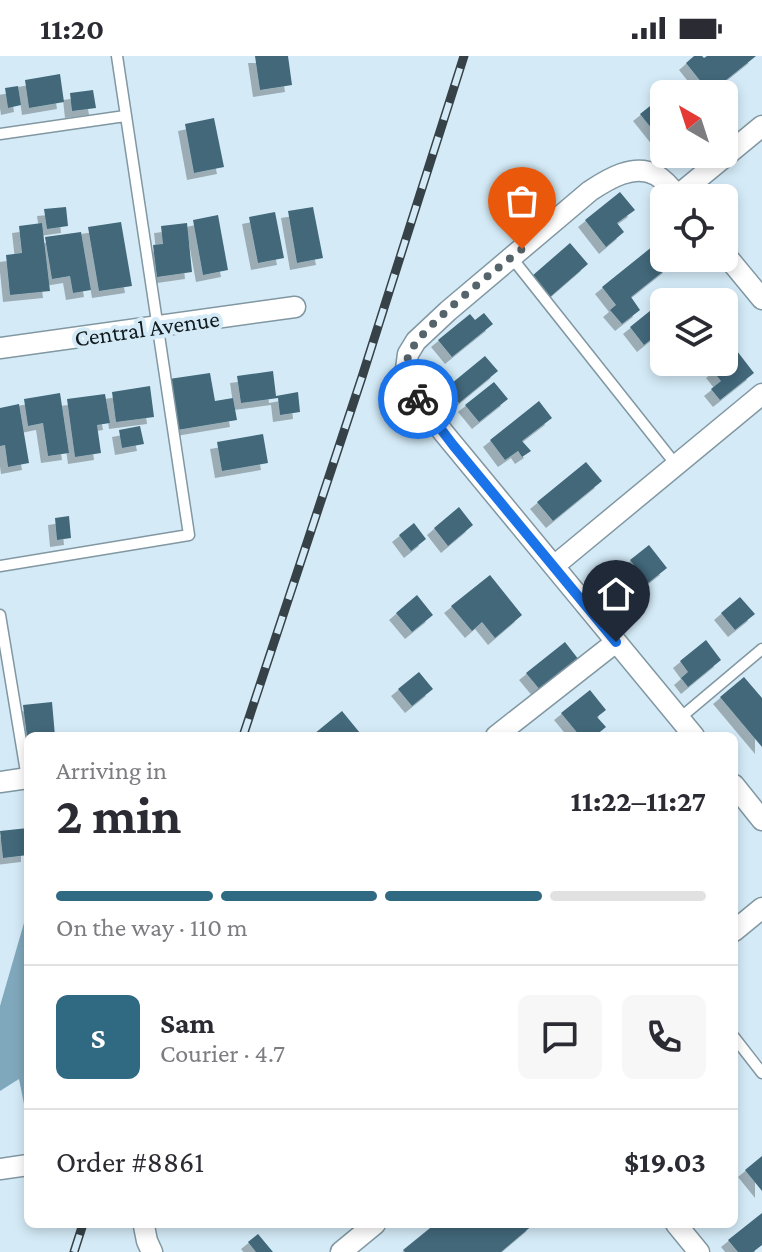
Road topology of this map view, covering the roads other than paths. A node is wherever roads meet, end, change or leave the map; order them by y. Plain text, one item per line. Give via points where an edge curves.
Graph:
1 (117, 56) edge
2 (125, 116) junction
3 (762, 126) edge
4 (0, 134) edge
5 (666, 184) edge
6 (693, 184) edge
7 (512, 258) junction
8 (738, 270) edge
9 (762, 299) edge
10 (295, 307) dead end
11 (156, 326) junction
12 (0, 348) edge
13 (762, 394) edge
14 (677, 466) junction
15 (0, 566) edge
16 (554, 566) junction
17 (0, 615) edge
18 (616, 642) junction
19 (762, 649) edge
20 (680, 718) junction
21 (501, 732) edge
22 (691, 732) edge
23 (24, 755) edge
24 (24, 779) edge
25 (0, 782) edge
26 (738, 790) edge
27 (762, 820) edge
28 (762, 908) edge
29 (738, 928) edge
30 (738, 1042) edge
31 (762, 1073) edge
32 (24, 1166) edge
33 (0, 1169) edge
34 (144, 1228) edge
35 (370, 1228) edge
36 (679, 1228) edge
37 (152, 1252) edge
38 (341, 1252) edge
39 (699, 1252) edge

1 - 2 lane
2 - 4 lane
2 - 11 lane
3 - 6 street
5 - 7 street via 654,173 621,173 590,191
7 - 14 lane
7 - 16 street via 416,341 406,369 412,389 443,432
8 - 9 street
10 - 11 street, Central Avenue
11 - 12 street, Central Avenue
11 - 15 lane via 189,535
13 - 14 street
14 - 16 street
16 - 18 street
17 - 23 lane
18 - 20 street
18 - 21 street
19 - 20 lane
20 - 22 street
24 - 25 street
26 - 27 street
28 - 29 street
30 - 31 lane
32 - 33 street
34 - 37 street
35 - 38 street
36 - 39 street

